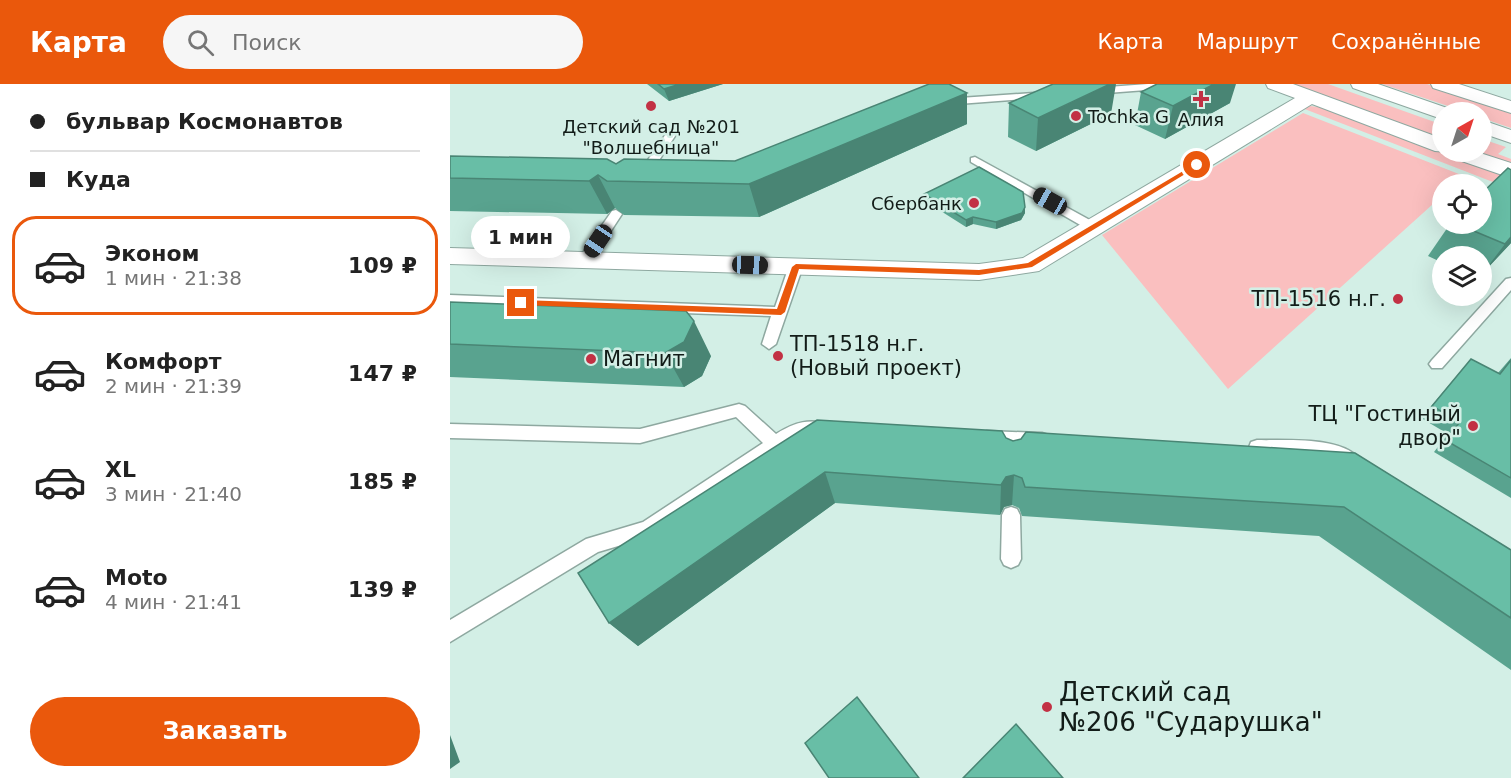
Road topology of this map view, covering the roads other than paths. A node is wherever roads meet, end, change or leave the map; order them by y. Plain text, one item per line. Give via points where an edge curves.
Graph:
1 (1164, 84) edge
2 (1275, 84) edge
3 (1360, 84) edge
4 (1440, 84) edge
5 (1511, 88) edge
6 (1088, 92) edge
7 (1064, 93) edge
8 (1311, 97) junction
9 (938, 102) edge
10 (1503, 105) edge
11 (1432, 109) edge
12 (1492, 129) edge
13 (672, 133) dead end
14 (1511, 136) edge
15 (1432, 142) edge
16 (975, 160) dead end
17 (1486, 162) edge
18 (1511, 171) edge
19 (637, 184) edge
20 (616, 214) edge
21 (1093, 227) junction
22 (450, 256) edge
23 (585, 260) junction
24 (796, 267) junction
25 (1511, 282) edge
26 (450, 300) edge
27 (781, 312) junction
28 (769, 344) dead end
29 (1437, 364) dead end
30 (450, 431) edge
31 (845, 431) edge
32 (965, 436) edge
33 (1060, 441) edge
34 (775, 444) junction
35 (1238, 447) edge
36 (1371, 474) edge
37 (1011, 515) dead end
38 (1011, 558) dead end
39 (450, 632) edge

1 - 6 lane
2 - 8 street
3 - 11 street
4 - 10 street
5 - 10 street
7 - 9 lane
8 - 15 street
8 - 21 street
12 - 14 street
13 - 19 lane
16 - 21 lane
17 - 18 street
20 - 23 lane
21 - 24 street via 1030,265 979,272
22 - 23 street
23 - 24 street
24 - 27 lane
25 - 29 lane
26 - 27 lane
27 - 28 lane
30 - 34 lane via 640,436 739,410
31 - 34 lane via 798,428
32 - 33 lane via 1012,446
34 - 39 lane via 648,529 593,545
35 - 36 lane via 1333,450
37 - 38 lane

